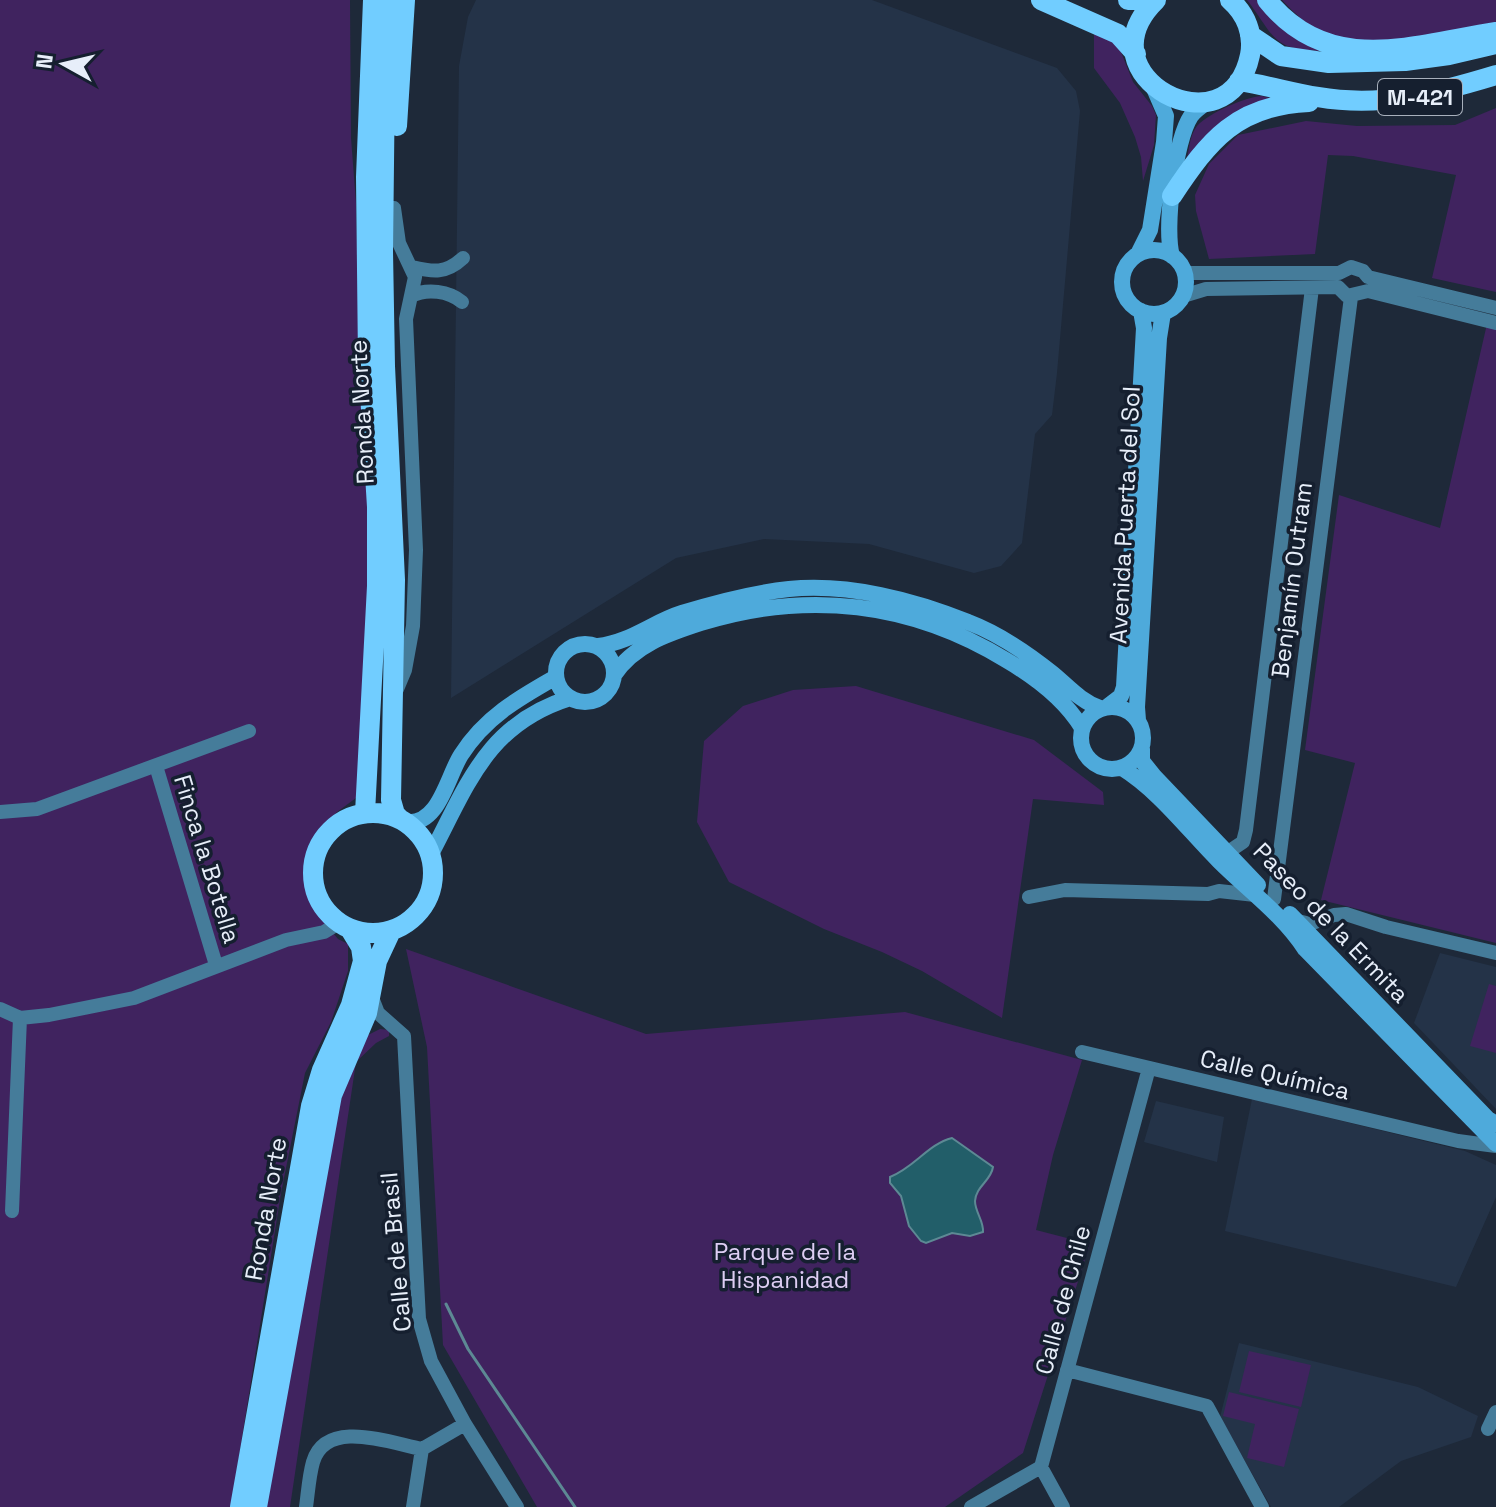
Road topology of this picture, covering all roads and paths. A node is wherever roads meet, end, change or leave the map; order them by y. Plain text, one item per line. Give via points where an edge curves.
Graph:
1 (360, 0) edge
2 (373, 0) edge
3 (390, 0) edge
4 (407, 0) edge
5 (1041, 0) edge
6 (1128, 0) edge
7 (1148, 0) edge
8 (1156, 0) edge
9 (1267, 0) edge
10 (1236, 4) edge
11 (1496, 32) edge
12 (1250, 35) junction
13 (1496, 44) edge
14 (1136, 54) junction
15 (1496, 75) edge
16 (1239, 81) junction
17 (1153, 86) junction
18 (1340, 99) junction
19 (1210, 100) junction
20 (366, 177) junction
21 (1172, 196) junction
22 (394, 208) junction
23 (1138, 254) junction
24 (1172, 256) junction
25 (463, 258) dead end
26 (412, 267) junction
27 (1185, 273) junction
28 (1367, 276) junction
29 (1339, 280) junction
30 (1312, 288) junction
31 (1357, 294) junction
32 (411, 296) junction
33 (1183, 296) junction
34 (462, 302) dead end
35 (1496, 308) edge
36 (1141, 311) junction
37 (1163, 313) junction
38 (1496, 323) edge
39 (391, 482) junction
40 (598, 646) junction
41 (614, 675) junction
42 (556, 677) junction
43 (570, 698) junction
44 (393, 701) junction
45 (1104, 707) junction
46 (1138, 720) junction
47 (1082, 728) junction
48 (249, 731) dead end
49 (1142, 749) junction
50 (156, 766) junction
51 (1122, 768) junction
52 (0, 812) edge
53 (365, 813) junction
54 (403, 821) junction
55 (431, 854) junction
56 (1224, 857) junction
57 (1278, 870) junction
58 (1252, 888) junction
59 (1219, 891) junction
60 (1029, 897) dead end
61 (1274, 899) junction
62 (1298, 921) junction
63 (344, 926) junction
64 (391, 931) junction
65 (1496, 953) edge
66 (216, 965) junction
67 (370, 995) junction
68 (0, 1009) edge
69 (20, 1018) junction
70 (390, 1023) junction
71 (358, 1033) junction
72 (1082, 1052) dead end
73 (1149, 1068) junction
74 (1470, 1118) junction
75 (1496, 1124) edge
76 (1458, 1141) junction
77 (1496, 1145) edge
78 (12, 1211) dead end
79 (1067, 1370) junction
80 (1496, 1412) edge
81 (465, 1424) junction
82 (1488, 1429) dead end
83 (422, 1449) junction
84 (1041, 1467) junction
85 (240, 1507) edge
86 (257, 1507) edge
87 (306, 1507) edge
88 (413, 1507) edge
89 (517, 1507) edge
90 (971, 1507) edge
91 (1063, 1507) edge
92 (1262, 1507) edge

1 - 20 main road, Ronda Norte via 358,147
2 - 20 main road, Ronda Norte
3 - 39 main road, Ronda Norte via 383,251
4 - 22 main road
5 - 14 main road via 1118,34
6 - 7 main road
8 - 14 main road via 1137,29
9 - 11 main road via 1305,36 1336,48 1398,47
10 - 12 main road
12 - 13 main road via 1281,56 1329,63 1405,61
12 - 16 main road via 1251,51
14 - 17 main road
15 - 18 main road, M-421 via 1413,98
16 - 18 main road, M-421
16 - 19 main road
17 - 19 main road via 1185,102
17 - 23 main road via 1166,116 1164,142 1150,230
18 - 21 main road via 1286,103 1244,117 1215,137
19 - 21 main road via 1186,124
20 - 53 main road, Ronda Norte via 377,586
21 - 24 main road via 1167,233
22 - 26 street via 399,243
22 - 39 main road via 397,431
23 - 24 main road via 1156,250
23 - 36 main road via 1126,267 1122,284 1128,300
24 - 27 main road
25 - 26 street via 452,268
26 - 32 street
27 - 29 street
27 - 33 main road
28 - 29 street via 1351,267
28 - 31 street via 1367,285
28 - 35 street
29 - 30 street
29 - 31 street via 1342,293
30 - 33 street via 1206,289
30 - 56 street, Benjamín Outram via 1246,830 1243,842
31 - 38 street
31 - 57 street, Benjamín Outram
32 - 34 street via 449,293
32 - 44 street via 406,319 416,550 413,626
33 - 37 main road
36 - 37 main road
36 - 45 main road, Avenida Puerta del Sol via 1124,687 1121,696
37 - 46 main road, Avenida Puerta del Sol
39 - 44 main road, Ronda Norte
40 - 41 main road via 611,658
40 - 42 main road via 568,649 558,661
40 - 45 main road via 616,644 667,618 732,598 792,589 851,591 908,601 971,622 1048,670 1085,703
41 - 43 main road via 598,699
41 - 47 main road via 639,649 732,613 839,605 891,611 986,648 1047,688
42 - 43 main road
42 - 54 main road via 506,706 479,730 424,820
43 - 55 main road via 542,706 493,744
44 - 54 main road, Ronda Norte via 391,800
45 - 46 main road via 1125,709
45 - 47 main road
46 - 49 main road
47 - 51 main road via 1082,746 1092,762
48 - 50 street, Finca la Botella
49 - 51 main road
49 - 56 main road, Paseo de la Ermita via 1142,761
50 - 52 street, Finca la Botella via 37,809
50 - 66 street, Finca la Botella
51 - 56 main road, Paseo de la Ermita
53 - 54 main road
53 - 63 main road, Ronda Norte via 331,830 314,861 317,896
54 - 55 main road, Ronda Norte via 421,836
55 - 64 main road, Ronda Norte via 433,878 427,901 412,920
56 - 58 main road, Paseo de la Ermita
56 - 59 street, Paseo de la Ermita
57 - 58 street
57 - 61 street, Benjamín Outram
58 - 59 street, Paseo de la Ermita
58 - 61 main road, Paseo de la Ermita
58 - 74 main road, Paseo de la Ermita
59 - 60 street, Paseo de la Ermita via 1065,890
61 - 62 main road, Paseo de la Ermita
62 - 65 street via 1310,924 1346,914
62 - 75 main road, Paseo de la Ermita
63 - 64 main road via 366,934
63 - 66 street, Finca la Botella
63 - 85 main road, Ronda Norte via 361,947 363,961 311,1106
64 - 67 main road, Ronda Norte
66 - 69 street, Finca la Botella via 134,998
67 - 70 street, Calle de Brasil
67 - 71 main road, Ronda Norte
68 - 69 street
69 - 78 street
70 - 71 street
70 - 81 street, Calle de Brasil via 404,1036 419,1319 431,1361
71 - 86 main road, Ronda Norte via 332,1095
72 - 73 street, Calle Química
73 - 76 street, Calle Química
73 - 79 street, Calle de Chile
74 - 76 street via 1469,1136
74 - 77 main road, Paseo de la Ermita
76 - 77 street, Calle Química
79 - 84 street, Calle de Chile
79 - 92 street via 1207,1406
80 - 82 street
81 - 83 street
81 - 89 street, Calle de Brasil
83 - 87 street via 337,1437 325,1443 313,1462
83 - 88 street
84 - 90 street
84 - 91 street

